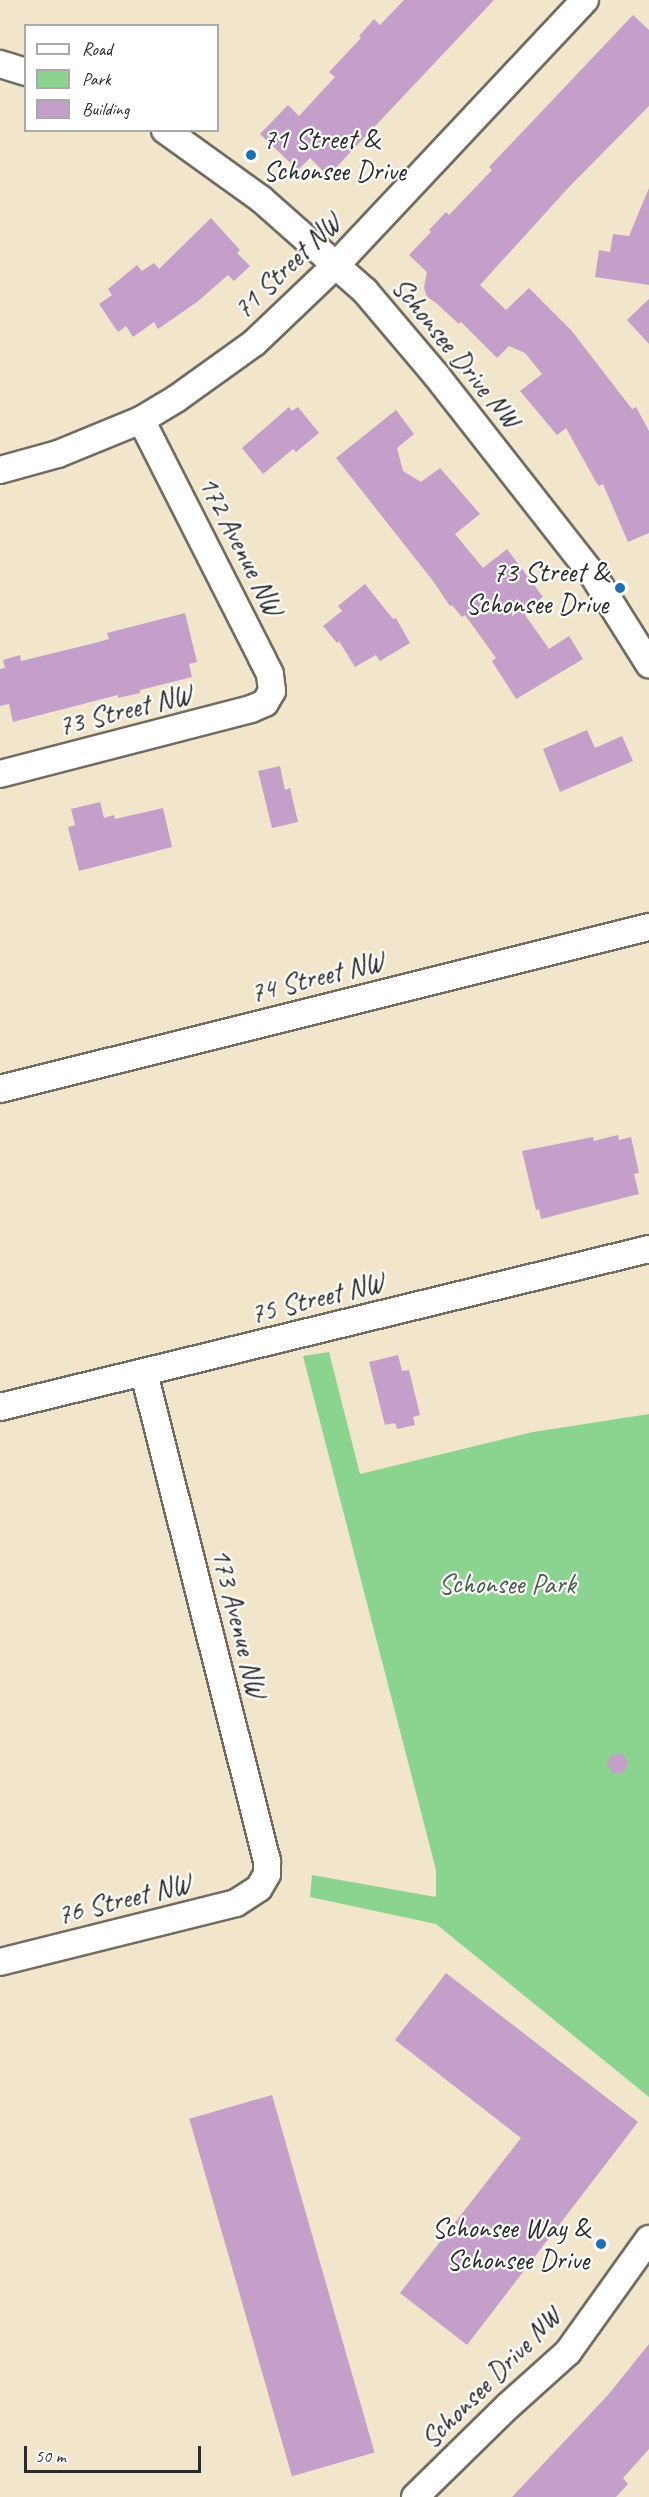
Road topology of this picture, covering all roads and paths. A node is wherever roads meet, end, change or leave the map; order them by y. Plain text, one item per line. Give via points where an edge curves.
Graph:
1 (585, 0) edge
2 (0, 64) edge
3 (24, 71) edge
4 (168, 132) edge
5 (336, 264) junction
6 (141, 420) junction
7 (0, 470) edge
8 (647, 654) edge
9 (265, 703) joint
10 (0, 774) edge
11 (649, 927) edge
12 (0, 1089) edge
13 (649, 1249) edge
14 (144, 1372) junction
15 (0, 1407) edge
16 (259, 1888) joint
17 (0, 1962) edge
18 (649, 2240) edge
19 (415, 2497) edge

1 - 5 street, 71 Street NW
2 - 3 street
4 - 5 street, Schonsee Drive NW via 261,199
5 - 6 street, 71 Street NW via 254,343
5 - 8 street, Schonsee Drive NW via 401,332 542,508
6 - 7 street, 71 Street NW via 58,454
6 - 9 street, 172 Avenue NW via 270,674 272,691
9 - 10 street, 73 Street NW
11 - 12 street, 74 Street NW
13 - 14 street, 75 Street NW
14 - 15 street, 75 Street NW
14 - 16 street, 173 Avenue NW via 267,1861 267,1874
16 - 17 street, 76 Street NW via 236,1903
18 - 19 street, Schonsee Drive NW via 568,2352

